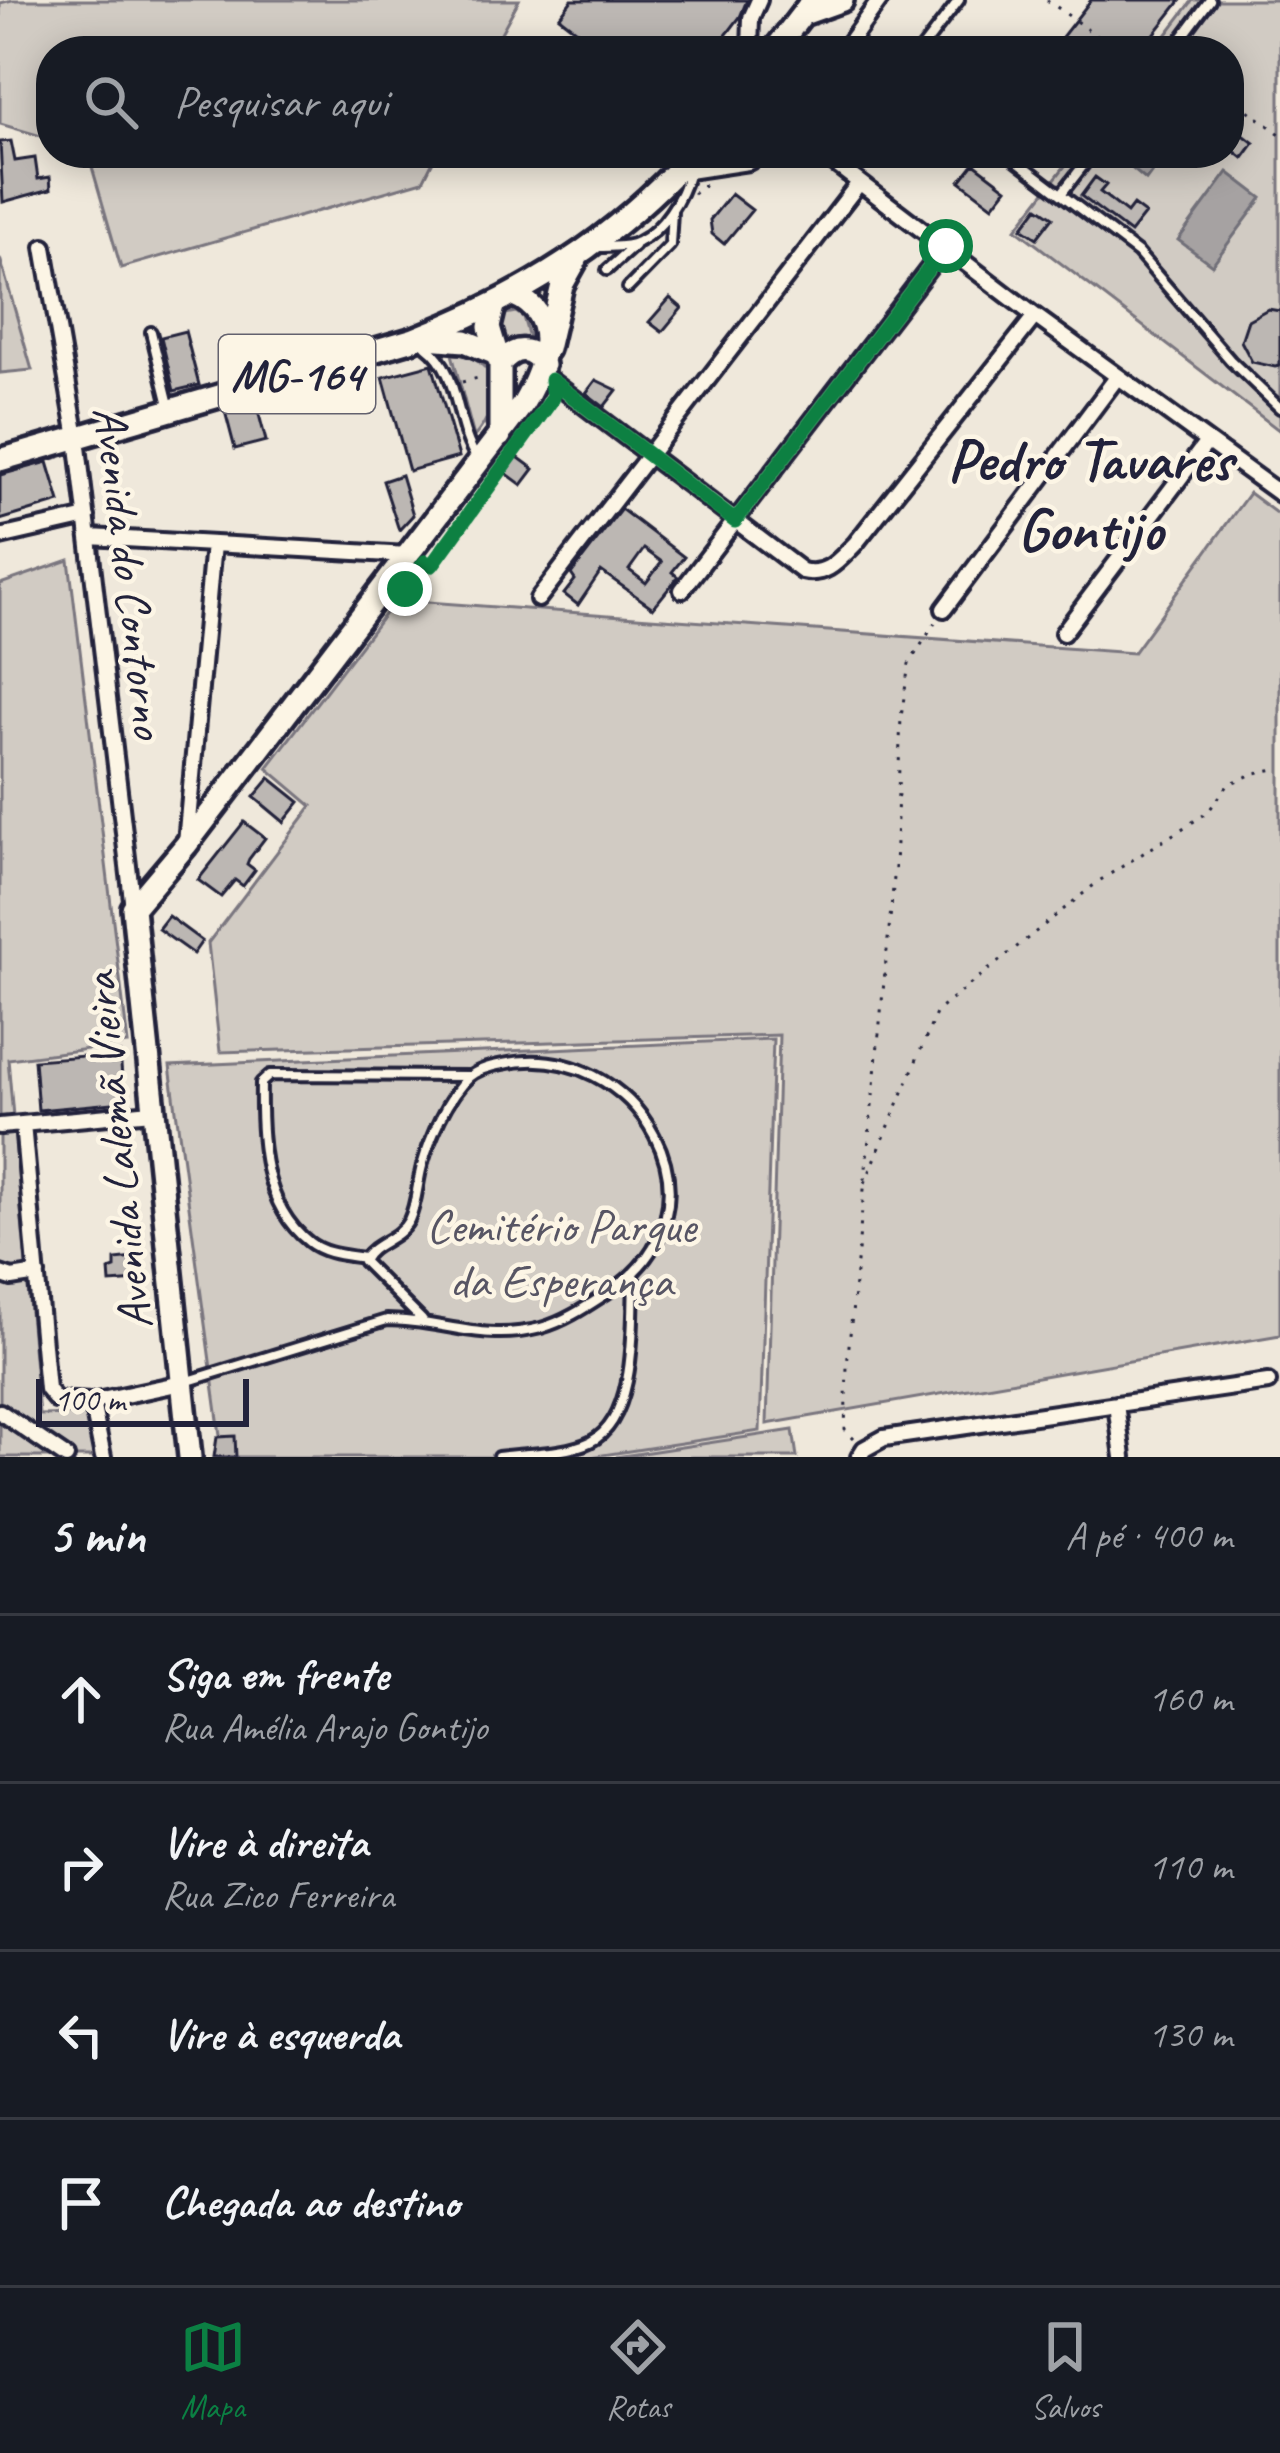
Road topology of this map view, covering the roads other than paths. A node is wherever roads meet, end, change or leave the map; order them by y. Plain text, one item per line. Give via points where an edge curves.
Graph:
1 (760, 0) edge
2 (842, 0) edge
3 (880, 0) edge
4 (959, 0) edge
5 (1210, 0) edge
6 (806, 5) edge
7 (751, 36) edge
8 (784, 36) edge
9 (854, 36) edge
10 (931, 36) edge
11 (1183, 36) edge
12 (684, 168) edge
13 (686, 168) edge
14 (840, 168) edge
15 (1027, 168) edge
16 (1081, 168) edge
17 (859, 183) junction
18 (1061, 194) junction
19 (672, 208) junction
20 (635, 244) junction
21 (946, 246) junction
22 (44, 247) dead end
23 (583, 251) junction
24 (607, 270) dead end
25 (628, 288) dead end
26 (504, 301) junction
27 (1035, 316) junction
28 (151, 332) dead end
29 (414, 339) junction
30 (498, 363) junction
31 (546, 367) junction
32 (1118, 376) junction
33 (1280, 408) edge
34 (171, 411) junction
35 (500, 437) junction
36 (77, 438) junction
37 (1208, 442) junction
38 (649, 455) junction
39 (0, 460) edge
40 (479, 463) junction
41 (1280, 494) edge
42 (87, 517) junction
43 (735, 521) junction
44 (0, 537) edge
45 (90, 537) junction
46 (213, 544) junction
47 (417, 559) junction
48 (682, 590) dead end
49 (538, 599) dead end
50 (944, 609) road end
51 (1064, 633) dead end
52 (186, 845) junction
53 (133, 908) junction
54 (470, 1076) junction
55 (152, 1112) junction
56 (23, 1124) junction
57 (0, 1126) edge
58 (363, 1258) junction
59 (0, 1274) edge
60 (37, 1274) junction
61 (634, 1275) junction
62 (422, 1320) junction
63 (1268, 1382) dead end
64 (182, 1383) junction
65 (92, 1402) junction
66 (1116, 1404) junction
67 (0, 1412) edge
68 (861, 1453) edge
69 (66, 1457) edge
70 (103, 1457) edge
71 (190, 1457) edge
72 (498, 1457) edge
73 (1123, 1457) edge

1 - 7 street
2 - 6 main road
3 - 9 street
4 - 10 lane
5 - 11 lane
6 - 8 main road
12 - 23 main road, MG-164
13 - 19 lane
14 - 17 street
15 - 18 lane
16 - 18 lane
17 - 21 street
17 - 38 street
18 - 33 lane via 1138,253
19 - 20 lane
19 - 25 lane via 670,245
20 - 23 lane
20 - 24 lane
21 - 27 street
21 - 43 street
22 - 36 street, Avenida do Contorno
23 - 26 main road, MG-164
23 - 31 main road via 562,285
26 - 29 main road, MG-164
26 - 30 main road via 489,327
26 - 31 main road via 530,304 537,313
27 - 32 street
27 - 43 street via 834,565 802,571
28 - 34 lane
29 - 30 main road via 465,341
29 - 34 main road, MG-164
29 - 40 lane via 444,361 466,444
30 - 31 main road via 522,350
30 - 35 main road
31 - 35 main road
31 - 38 street
32 - 37 street
32 - 50 street
34 - 36 main road, MG-164
35 - 40 main road
36 - 39 main road, MG-164
36 - 42 street, Avenida do Contorno
37 - 41 street
37 - 51 street
38 - 43 street
38 - 49 street
40 - 47 main road
42 - 44 street
42 - 45 street, Avenida do Contorno
43 - 48 street
45 - 46 street
45 - 53 street, Avenida do Contorno
46 - 47 street
46 - 52 street
47 - 52 main road
52 - 53 main road
53 - 55 main road, Avenida Lalemã Vieira
54 - 58 lane via 434,1138 401,1233
54 - 58 lane via 270,1075 261,1083 260,1134 280,1206 311,1244
54 - 61 lane via 545,1058 586,1072 636,1109 668,1171 669,1197 660,1241
55 - 56 street
55 - 64 main road, Avenida Lalemã Vieira
56 - 57 street
56 - 60 street
58 - 62 lane
59 - 60 street
60 - 65 street via 47,1390 56,1400
61 - 62 lane via 541,1328 477,1334
61 - 72 lane via 626,1390 603,1435 586,1445
62 - 64 lane via 387,1320
63 - 66 street
64 - 65 street
64 - 71 main road, Avenida Lalemã Vieira
65 - 70 street
66 - 68 street via 884,1438
66 - 73 street
67 - 69 street

